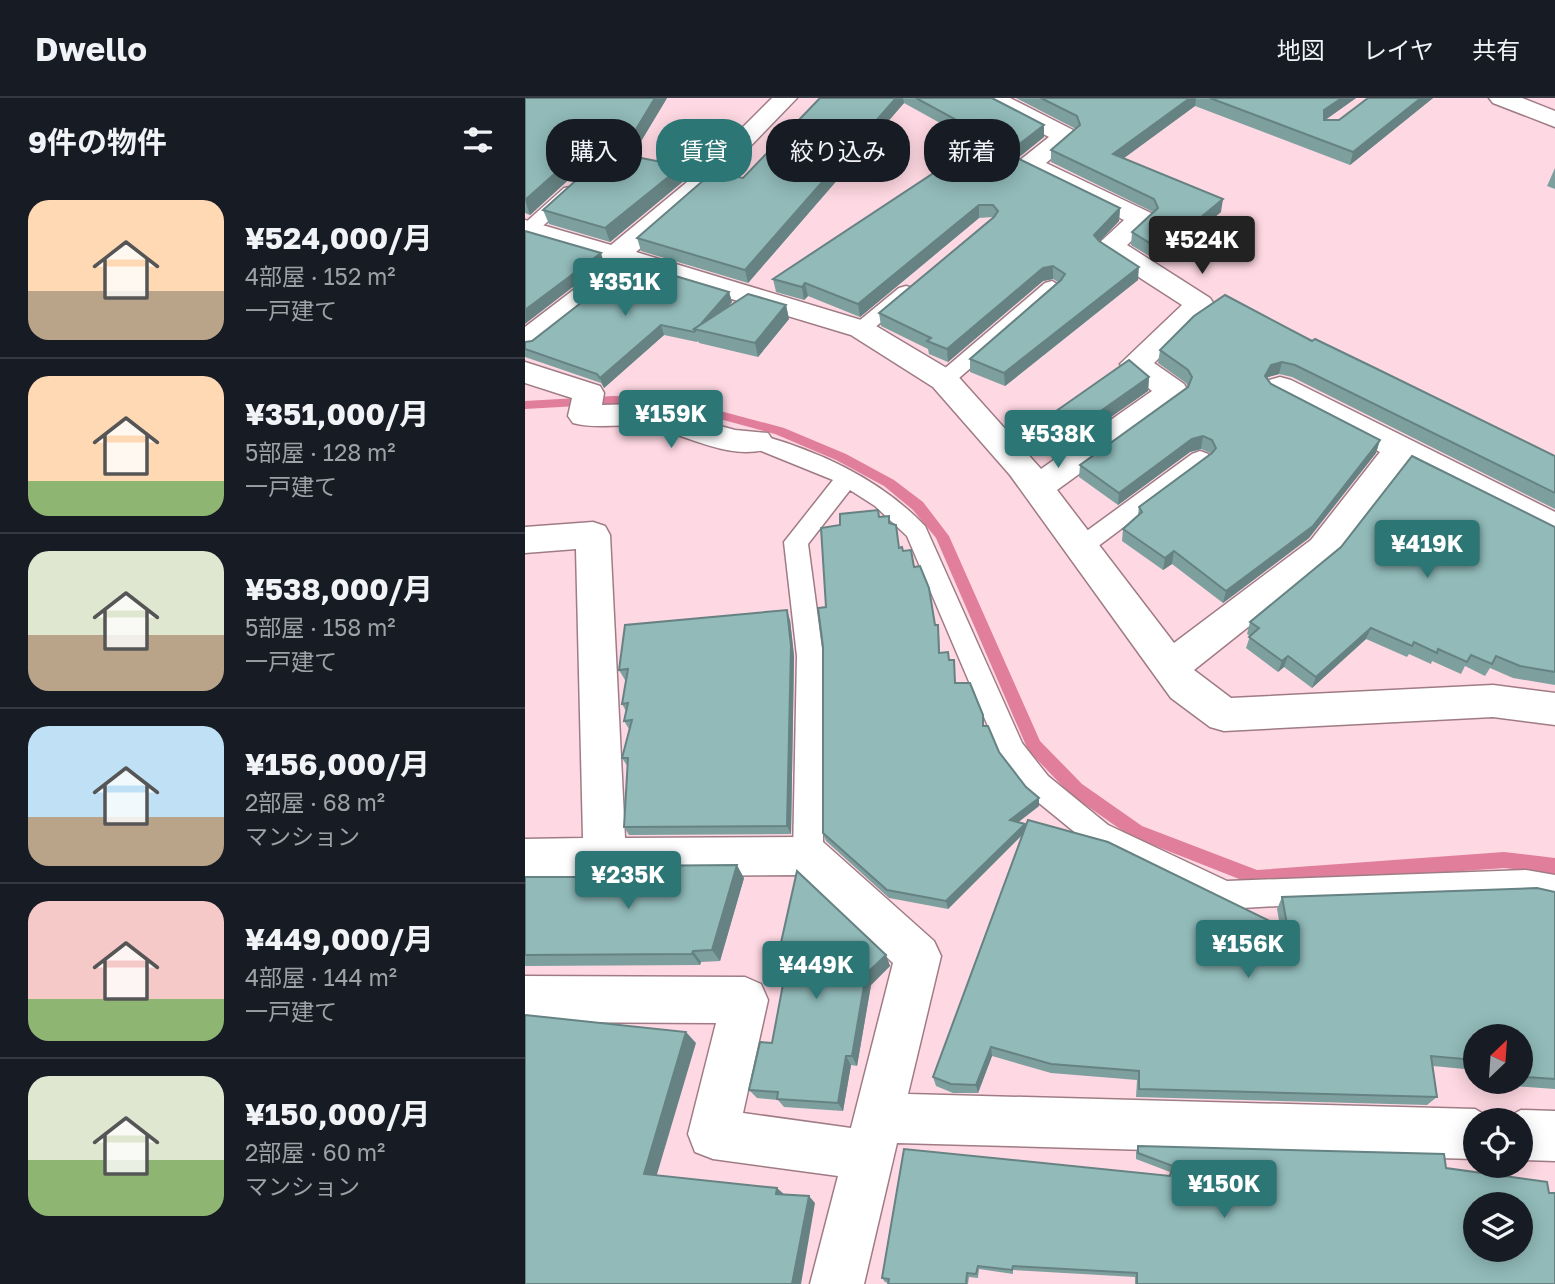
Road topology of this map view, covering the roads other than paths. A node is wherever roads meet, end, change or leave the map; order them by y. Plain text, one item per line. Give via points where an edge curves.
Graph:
1 (785, 98) edge
2 (992, 98) edge
3 (1501, 98) edge
4 (1555, 120) edge
5 (579, 184) edge
6 (527, 228) edge
7 (624, 256) junction
8 (924, 277) edge
9 (1052, 287) edge
10 (861, 330) junction
11 (525, 342) edge
12 (525, 372) edge
13 (944, 380) junction
14 (1280, 387) edge
15 (757, 441) joint
16 (1400, 449) junction
17 (1200, 460) edge
18 (847, 478) junction
19 (1037, 488) junction
20 (1555, 527) edge
21 (525, 540) edge
22 (1081, 547) junction
23 (1170, 667) junction
24 (1555, 709) edge
25 (808, 856) junction
26 (605, 858) junction
27 (525, 859) edge
28 (1555, 889) edge
29 (525, 999) edge
30 (1463, 1134) edge
31 (1533, 1135) edge
32 (1555, 1136) edge
33 (871, 1137) junction
34 (837, 1284) edge

1 - 7 street
2 - 19 street via 1066,136 1027,164 1142,219 1110,246 1200,304 1135,364 1173,391
3 - 4 street
5 - 6 lane
6 - 7 street
7 - 10 street
7 - 11 street
8 - 10 lane
9 - 13 lane
10 - 13 street
12 - 15 street via 589,393 584,416 639,415 735,441
13 - 19 street
14 - 16 street
15 - 18 lane
16 - 20 street
16 - 23 street via 1323,549
17 - 22 lane
18 - 25 lane via 796,542 810,656
18 - 28 lane via 883,499 917,532 1012,751 1038,785 1098,834 1225,895 1526,884
19 - 22 street
21 - 26 street via 593,535
22 - 23 street
23 - 24 street via 1185,687 1224,715 1493,701
25 - 26 street
25 - 33 street via 918,956
26 - 27 street
29 - 33 street via 745,1000 713,1134
30 - 33 street
31 - 32 street
33 - 34 street

